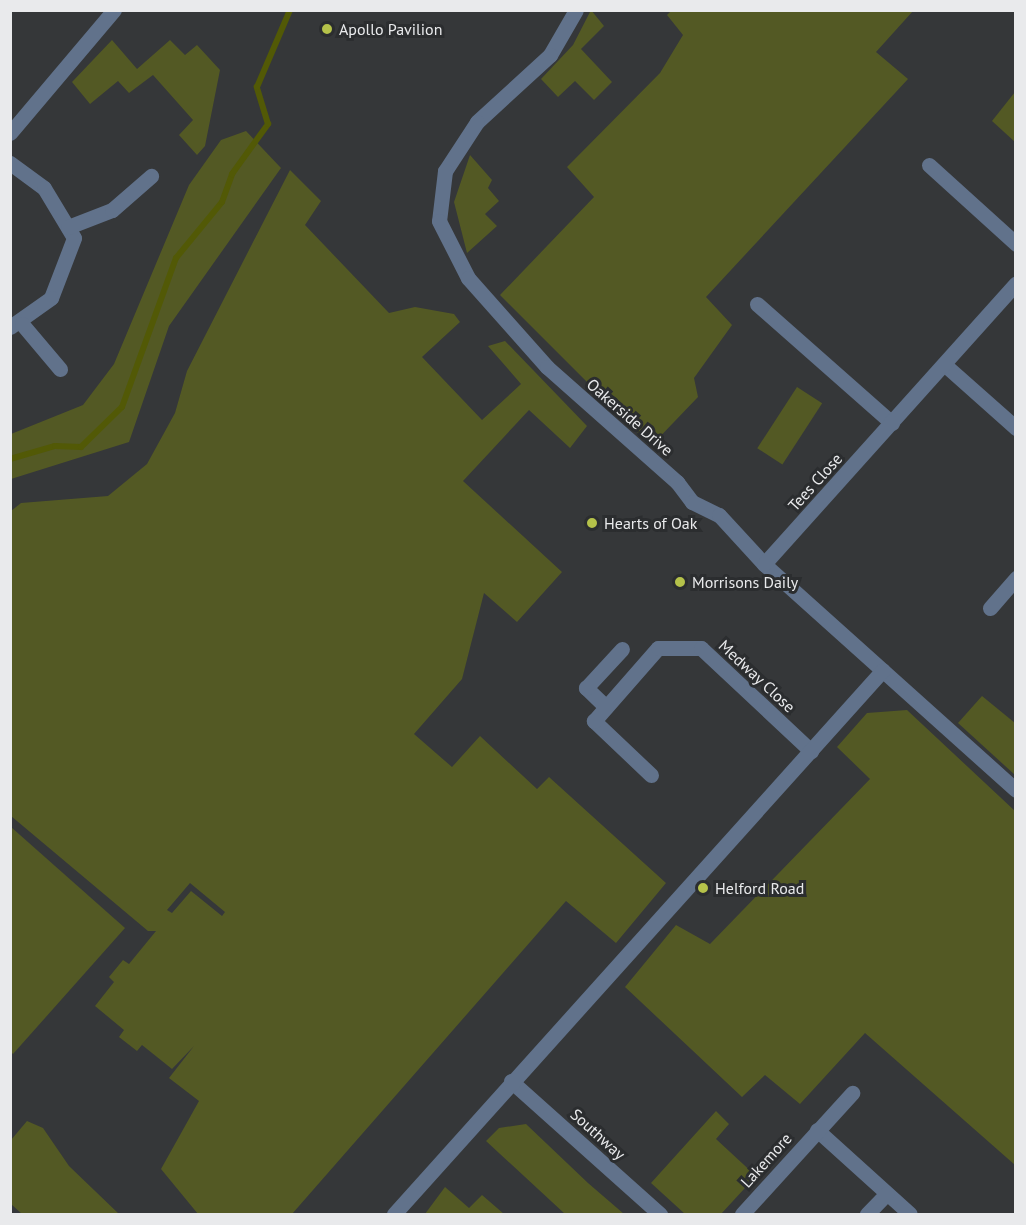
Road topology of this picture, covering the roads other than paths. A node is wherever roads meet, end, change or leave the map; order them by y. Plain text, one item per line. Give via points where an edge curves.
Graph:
1 (114, 10) edge
2 (576, 10) edge
3 (10, 133) edge
4 (10, 163) edge
5 (929, 165) dead end
6 (151, 176) dead end
7 (68, 227) junction
8 (1016, 244) edge
9 (1016, 283) edge
10 (758, 304) dead end
11 (16, 326) edge
12 (945, 365) junction
13 (60, 369) dead end
14 (892, 423) junction
15 (1016, 428) edge
16 (764, 564) junction
17 (1016, 578) edge
18 (990, 608) dead end
19 (622, 649) dead end
20 (883, 670) junction
21 (606, 707) junction
22 (811, 752) junction
23 (651, 775) dead end
24 (1016, 790) edge
25 (511, 1081) junction
26 (852, 1093) dead end
27 (817, 1130) junction
28 (886, 1194) junction
29 (394, 1215) edge
30 (660, 1215) edge
31 (742, 1215) edge
32 (867, 1215) edge
33 (910, 1215) edge

1 - 3 street
2 - 16 street, Oakerside Drive via 550,55 477,122 445,171 439,221 468,278 511,329 655,469 692,502 719,515
4 - 7 street via 44,188
5 - 8 street
6 - 7 street via 112,210
7 - 11 street via 74,238 51,298
9 - 12 street, Tees Close
10 - 14 street
11 - 13 street
12 - 14 street, Tees Close
12 - 15 street
14 - 16 street, Tees Close
16 - 20 street, Oakerside Drive
17 - 18 street
19 - 21 street via 586,688
20 - 22 street
20 - 24 street, Oakerside Drive
21 - 22 street, Medway Close via 658,648 701,648
21 - 23 street, Medway Close via 594,721
22 - 25 street
25 - 29 street
25 - 30 street, Southway
26 - 27 street, Lakemore
27 - 28 street, Lakemore
27 - 31 street, Lakemore
28 - 32 street
28 - 33 street, Lakemore

